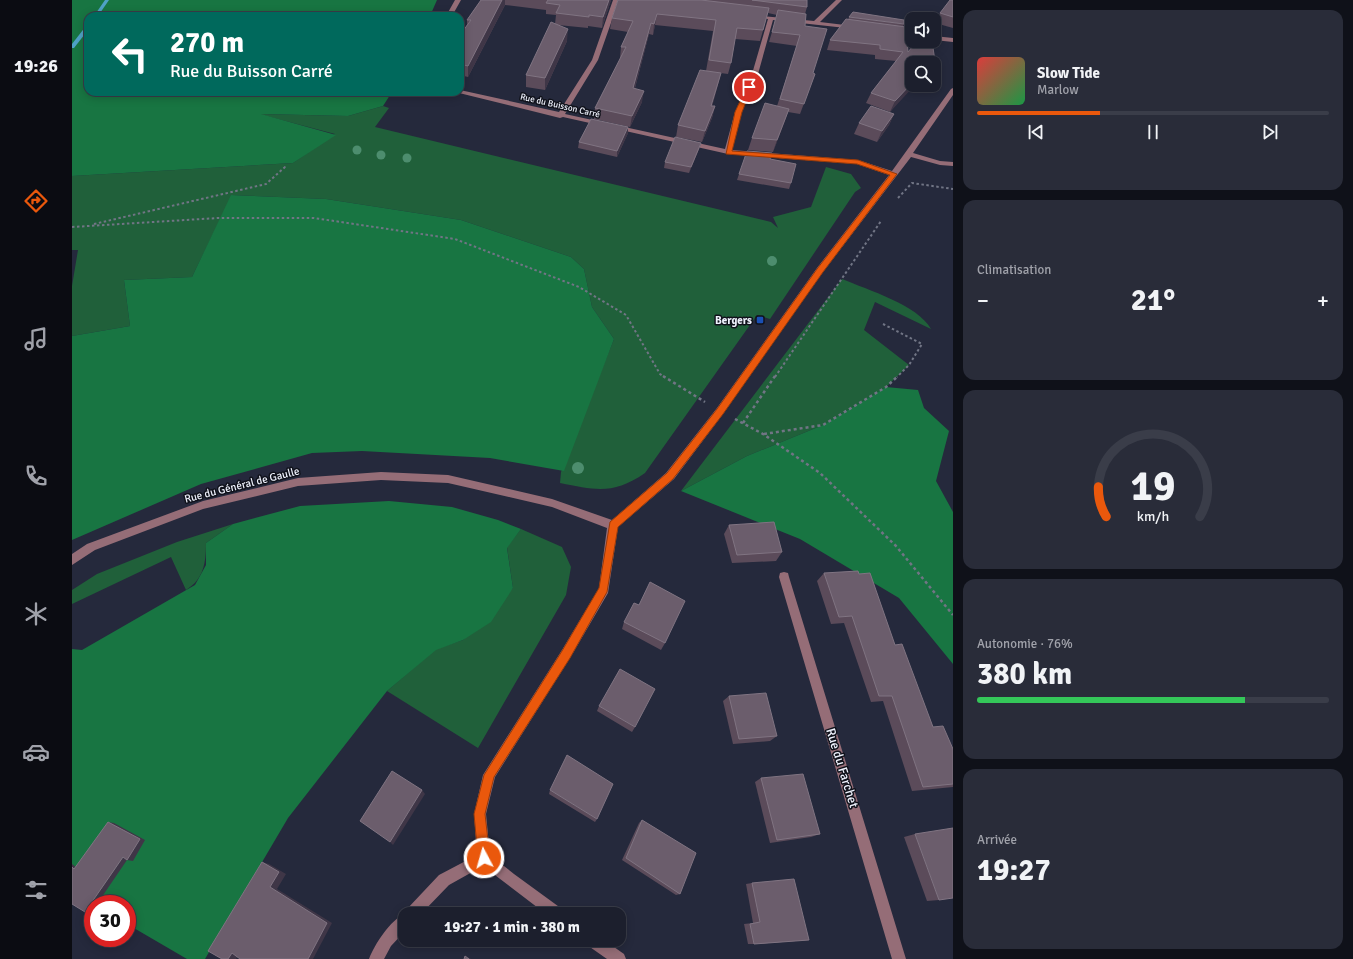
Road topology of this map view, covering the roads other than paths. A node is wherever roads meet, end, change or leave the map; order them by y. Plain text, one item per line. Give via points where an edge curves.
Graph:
1 (458, 0) edge
2 (616, 0) edge
3 (839, 0) edge
4 (451, 12) edge
5 (748, 15) edge
6 (771, 18) junction
7 (816, 23) junction
8 (860, 29) edge
9 (882, 32) edge
10 (905, 34) edge
11 (941, 39) edge
12 (953, 40) edge
13 (953, 90) edge
14 (464, 93) edge
15 (560, 116) junction
16 (728, 152) junction
17 (909, 154) junction
18 (953, 164) edge
19 (894, 174) junction
20 (613, 525) junction
21 (72, 560) edge
22 (784, 577) dead end
23 (484, 858) junction
24 (419, 907) edge
25 (547, 907) edge
26 (398, 928) edge
27 (602, 947) edge
28 (376, 959) edge
29 (619, 959) edge
30 (899, 959) edge

1 - 4 street
2 - 15 street via 595,60
3 - 7 street
5 - 6 street
6 - 7 street
6 - 16 street via 755,74 738,112
7 - 8 street
9 - 10 street
11 - 12 street
13 - 17 street
14 - 15 street, Rue du Buisson Carré
15 - 16 street, Rue du Buisson Carré
16 - 19 street, Rue du Buisson Carré via 858,162
17 - 18 street
17 - 19 street
19 - 20 street via 820,270 720,411 670,476
20 - 21 street, Rue du Général de Gaulle via 552,503 448,479 381,476 298,482 203,505 91,547
20 - 23 street via 604,589 489,775 480,814
22 - 30 street, Rue du Farchet
23 - 24 street via 444,880
23 - 25 street
26 - 28 street via 386,941
27 - 29 street

